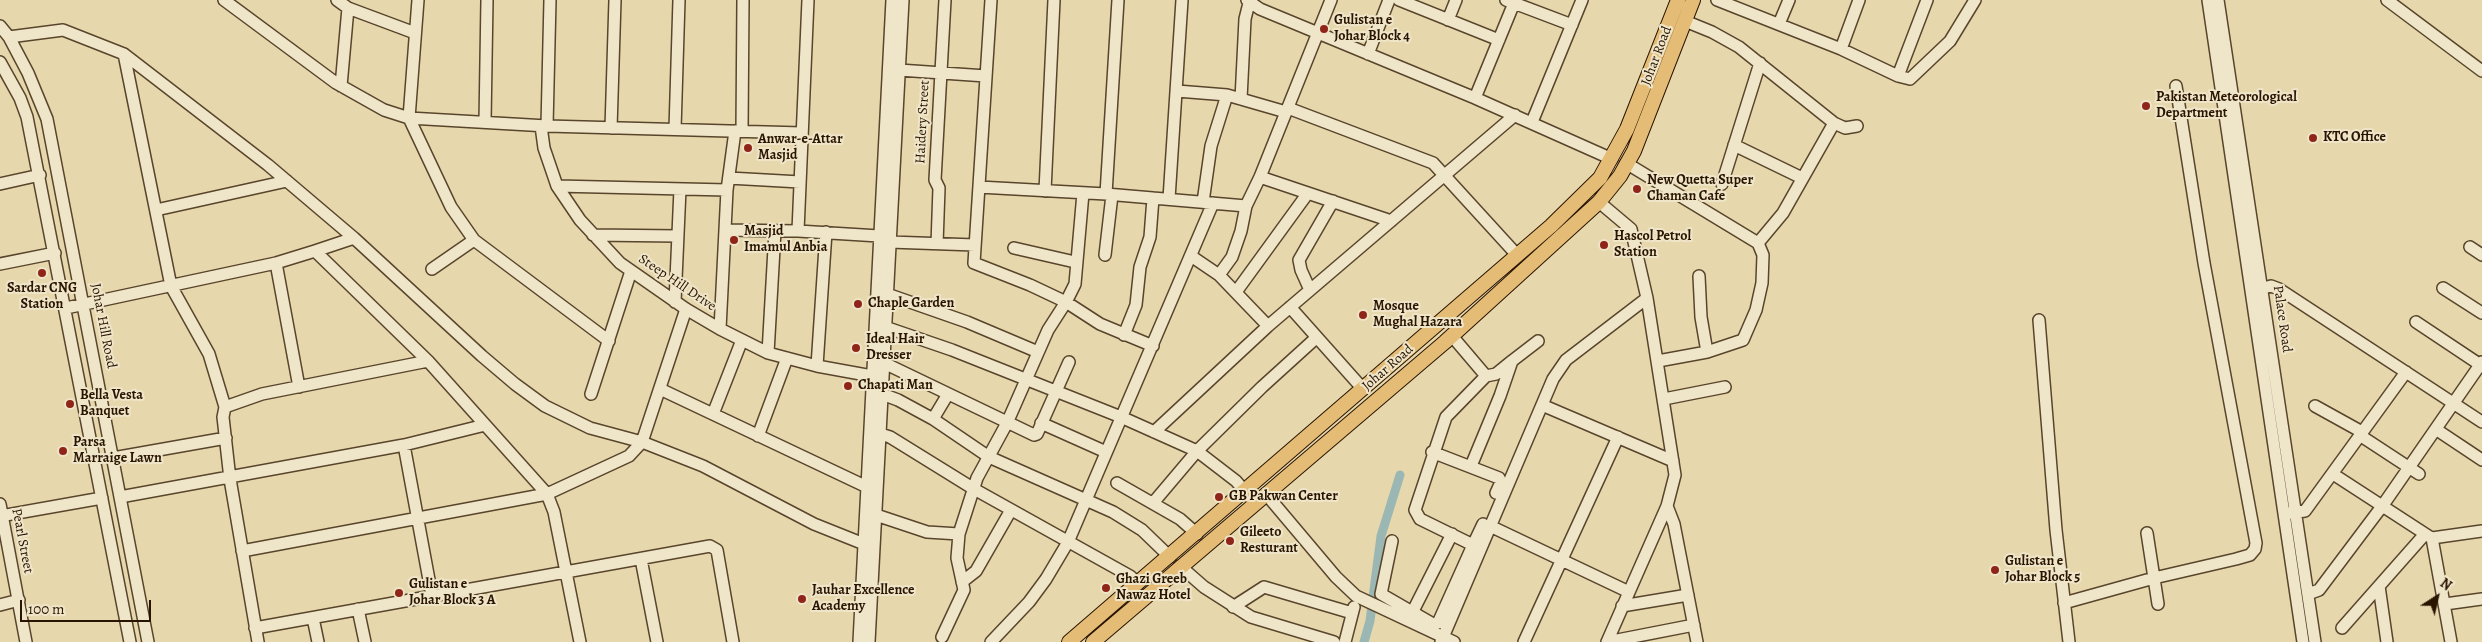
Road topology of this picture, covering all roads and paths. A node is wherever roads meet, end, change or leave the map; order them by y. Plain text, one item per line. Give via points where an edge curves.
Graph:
1 (224, 0) edge
2 (336, 0) edge
3 (418, 0) edge
4 (487, 0) edge
5 (550, 0) edge
6 (615, 0) edge
7 (679, 0) edge
8 (743, 0) edge
9 (808, 0) edge
10 (892, 0) edge
11 (903, 0) edge
12 (945, 0) edge
13 (991, 0) edge
14 (1054, 0) edge
15 (1118, 0) edge
16 (1182, 0) edge
17 (1331, 0) edge
18 (1389, 0) edge
19 (1400, 0) edge
20 (1456, 0) edge
21 (1582, 0) edge
22 (1677, 0) edge
23 (1693, 0) edge
24 (1717, 0) edge
25 (1789, 0) edge
26 (1859, 0) edge
27 (1927, 0) edge
28 (1975, 0) edge
29 (2208, 0) edge
30 (2218, 0) edge
31 (2387, 0) edge
32 (1248, 1) edge
33 (1510, 2) edge
34 (348, 8) junction
35 (1448, 20) junction
36 (1685, 21) junction
37 (1779, 24) junction
38 (1572, 25) junction
39 (0, 26) edge
40 (415, 33) junction
41 (1318, 33) junction
42 (9, 37) junction
43 (1499, 40) junction
44 (1841, 49) junction
45 (124, 54) junction
46 (1368, 54) junction
47 (0, 62) edge
48 (1760, 64) junction
49 (900, 70) junction
50 (2482, 71) edge
51 (941, 73) junction
52 (986, 76) junction
53 (1898, 76) junction
54 (341, 86) junction
55 (2176, 86) dead end
56 (1177, 91) junction
57 (1226, 96) junction
58 (1475, 98) junction
59 (1241, 99) junction
60 (1287, 110) junction
61 (1515, 115) junction
62 (409, 118) junction
63 (485, 122) junction
64 (1532, 122) junction
65 (1834, 123) junction
66 (544, 126) junction
67 (1857, 126) dead end
68 (611, 128) junction
69 (675, 129) junction
70 (738, 131) junction
71 (802, 133) junction
72 (1734, 145) junction
73 (1612, 159) junction
74 (1626, 164) junction
75 (1445, 175) junction
76 (40, 176) junction
77 (1260, 177) junction
78 (729, 178) junction
79 (1802, 178) junction
80 (287, 181) junction
81 (800, 182) junction
82 (0, 184) edge
83 (1722, 184) dead end
84 (557, 186) junction
85 (979, 187) junction
86 (680, 189) junction
87 (728, 190) junction
88 (1045, 191) junction
89 (1083, 193) junction
90 (1308, 193) junction
91 (1109, 195) junction
92 (1154, 198) junction
93 (1170, 199) junction
94 (1333, 201) junction
95 (1599, 202) junction
96 (1208, 203) junction
97 (1246, 206) junction
98 (156, 210) junction
99 (1391, 221) junction
100 (725, 230) junction
101 (775, 231) junction
102 (798, 231) junction
103 (826, 232) junction
104 (594, 235) junction
105 (678, 236) junction
106 (879, 236) junction
107 (354, 238) junction
108 (474, 240) junction
109 (890, 242) junction
110 (1758, 243) junction
111 (937, 244) junction
112 (975, 245) junction
113 (2470, 247) dead end
114 (1014, 248) dead end
115 (315, 251) junction
116 (55, 253) junction
117 (1105, 254) dead end
118 (1517, 255) junction
119 (2482, 255) edge
120 (1191, 256) junction
121 (1075, 262) junction
122 (276, 263) junction
123 (0, 264) edge
124 (432, 268) dead end
125 (631, 271) junction
126 (1219, 275) junction
127 (1699, 276) dead end
128 (171, 286) junction
129 (2263, 288) junction
130 (2443, 288) dead end
131 (1310, 290) junction
132 (1236, 292) junction
133 (887, 294) junction
134 (1647, 298) junction
135 (675, 302) junction
136 (1066, 302) junction
137 (84, 305) junction
138 (1290, 307) junction
139 (66, 308) junction
140 (686, 309) junction
141 (2482, 313) edge
142 (2039, 320) dead end
143 (2416, 322) dead end
144 (1268, 326) junction
145 (885, 328) junction
146 (720, 329) junction
147 (1124, 335) junction
148 (1452, 336) junction
149 (1316, 338) junction
150 (742, 340) junction
151 (609, 341) junction
152 (1538, 341) dead end
153 (1153, 346) junction
154 (1038, 352) junction
155 (1707, 352) junction
156 (768, 353) junction
157 (787, 358) junction
158 (428, 361) junction
159 (1512, 361) junction
160 (1658, 361) junction
161 (1069, 362) dead end
162 (884, 363) junction
163 (2481, 364) edge
164 (816, 366) junction
165 (2406, 372) junction
166 (872, 376) junction
167 (1486, 376) junction
168 (1025, 381) junction
169 (299, 386) junction
170 (1725, 387) dead end
171 (660, 389) junction
172 (1363, 389) junction
173 (1055, 392) junction
174 (591, 394) dead end
175 (882, 394) junction
176 (948, 394) junction
177 (1664, 399) junction
178 (2454, 403) junction
179 (1542, 405) junction
180 (2315, 406) dead end
181 (225, 407) junction
182 (713, 414) junction
183 (1121, 417) junction
184 (933, 420) junction
185 (2482, 422) edge
186 (1008, 423) junction
187 (1041, 423) junction
188 (485, 425) junction
189 (2436, 430) junction
190 (875, 432) junction
191 (1154, 432) junction
192 (2361, 434) junction
193 (758, 436) junction
194 (1618, 437) junction
195 (226, 438) junction
196 (642, 442) junction
197 (404, 445) junction
198 (1197, 451) junction
199 (1106, 452) junction
200 (1432, 452) junction
201 (989, 456) junction
202 (112, 458) junction
203 (2482, 460) edge
204 (1673, 461) junction
205 (1471, 466) junction
206 (2414, 471) junction
207 (2333, 474) junction
208 (230, 479) junction
209 (1117, 483) dead end
210 (867, 486) junction
211 (974, 489) junction
212 (1245, 492) junction
213 (547, 494) junction
214 (120, 497) junction
215 (102, 498) junction
216 (1261, 498) junction
217 (1085, 501) junction
218 (1153, 503) junction
219 (2383, 505) junction
220 (1667, 506) junction
221 (1011, 510) junction
222 (1, 512) edge
223 (2289, 513) junction
224 (876, 514) junction
225 (418, 519) junction
226 (1490, 526) junction
227 (2482, 532) edge
228 (2147, 533) dead end
229 (959, 534) junction
230 (1196, 534) junction
231 (1452, 534) junction
232 (2429, 536) junction
233 (1392, 541) dead end
234 (1068, 542) junction
235 (864, 544) junction
236 (1473, 545) junction
237 (242, 551) junction
238 (641, 559) junction
239 (1561, 560) junction
240 (1175, 562) junction
241 (566, 572) junction
242 (2154, 578) junction
243 (962, 582) junction
244 (1138, 584) junction
245 (2379, 586) junction
246 (1628, 592) junction
247 (2308, 594) junction
248 (1688, 595) junction
249 (432, 596) junction
250 (1361, 597) junction
251 (2482, 599) edge
252 (18, 600) junction
253 (2064, 603) junction
254 (2158, 604) dead end
255 (2445, 604) junction
256 (0, 605) edge
257 (1622, 606) junction
258 (1233, 607) junction
259 (358, 609) junction
260 (1352, 613) junction
261 (1412, 613) junction
262 (313, 618) junction
263 (1694, 625) junction
264 (255, 628) junction
265 (2342, 628) dead end
266 (942, 637) dead end
267 (1310, 638) edge
268 (1442, 640) edge
269 (1096, 641) edge
270 (26, 642) edge
271 (130, 642) edge
272 (148, 642) edge
273 (258, 642) edge
274 (318, 642) edge
275 (365, 642) edge
276 (580, 642) edge
277 (657, 642) edge
278 (733, 642) edge
279 (859, 642) edge
280 (869, 642) edge
281 (991, 642) edge
282 (1069, 642) edge
283 (1334, 642) edge
284 (1345, 642) edge
285 (1454, 642) edge
286 (1524, 642) edge
287 (1607, 642) edge
288 (1697, 642) edge
289 (2069, 642) edge
290 (2303, 642) edge
291 (2315, 642) edge
292 (2387, 642) edge
293 (2451, 642) edge

1 - 54 street
2 - 34 street
3 - 40 street
4 - 63 street
5 - 66 street, Steep Hill Drive
6 - 68 street
7 - 69 street
8 - 70 street
9 - 71 street
10 - 106 street
11 - 49 street
12 - 51 street, Haidery Street
13 - 52 street
14 - 88 street
15 - 91 street
16 - 56 street
17 - 41 street
18 - 46 street
19 - 35 street
20 - 35 street
21 - 38 street
22 - 73 main road, Johar Road via 1650,76
23 - 36 main road, Johar Road
24 - 37 street
25 - 37 street
26 - 44 street
27 - 53 street
28 - 53 street via 1950,41 1914,78
29 - 223 street, Palace Road
30 - 129 street, Palace Road
31 - 50 street
32 - 41 street
32 - 59 street
33 - 38 street
33 - 43 street
34 - 40 street
34 - 54 street
35 - 43 street
36 - 48 street via 1712,32
36 - 74 main road, Johar Road
37 - 44 street
38 - 64 street
39 - 42 street, Johar Hill Road
40 - 62 street
41 - 46 street
41 - 60 street
42 - 45 street via 63,30
42 - 137 street, Johar Hill Road via 47,119
43 - 58 street
44 - 53 street
45 - 80 street
45 - 98 street
46 - 58 street
47 - 76 street via 28,117
48 - 65 street
48 - 72 street
49 - 51 street
49 - 109 street
51 - 52 street
51 - 111 street, Haidery Street
52 - 85 street
54 - 62 street via 384,110
55 - 242 street via 2204,263 2256,542 2250,555
56 - 57 street
56 - 93 street
57 - 59 street
57 - 96 street via 1211,146
58 - 61 street
59 - 60 street
60 - 75 street via 1433,163
60 - 77 street
61 - 64 street
61 - 75 street
62 - 63 street
62 - 108 street via 452,207
63 - 66 street
64 - 73 street
65 - 67 street via 1845,128
65 - 79 street
66 - 68 street
66 - 84 street, Steep Hill Drive via 544,148
68 - 69 street
69 - 70 street
70 - 71 street
70 - 78 street
71 - 81 street
72 - 79 street
72 - 83 street
73 - 118 main road, Johar Road via 1600,178
74 - 95 main road, Johar Road
74 - 110 street
75 - 99 street
75 - 118 street
76 - 82 street
76 - 116 street
77 - 90 street
77 - 97 street
78 - 81 street
78 - 87 street
79 - 110 street via 1783,213
80 - 98 street
80 - 107 street
81 - 102 street
84 - 86 street
84 - 104 street, Steep Hill Drive
85 - 88 street
85 - 112 street
86 - 87 street
86 - 105 street
87 - 100 street
88 - 89 street
89 - 91 street
89 - 121 street
90 - 94 street
90 - 132 street
91 - 92 street
91 - 117 street
92 - 93 street
92 - 147 street via 1136,305
93 - 96 street
94 - 99 street
94 - 131 street via 1298,260
95 - 134 street via 1631,229
95 - 148 main road, Johar Road
96 - 97 street
96 - 120 street
97 - 126 street via 1232,257
98 - 128 street
99 - 131 street
100 - 101 street
100 - 146 street
101 - 102 street
101 - 156 street
102 - 103 street
103 - 106 street
103 - 164 street
104 - 105 street
104 - 125 street, Steep Hill Drive
105 - 135 street
106 - 166 street
107 - 115 street
107 - 196 street via 482,356 545,406 590,428
108 - 124 street
108 - 151 street
109 - 111 street
109 - 133 street
110 - 155 street via 1764,255 1762,283 1756,310 1743,340
111 - 112 street
112 - 136 street via 974,263
113 - 119 street
114 - 121 street
115 - 122 street
115 - 158 street
116 - 123 street
116 - 139 street
118 - 172 main road, Johar Road
120 - 126 street
120 - 153 street
121 - 136 street via 1075,284
122 - 128 street
122 - 169 street
125 - 135 street, Steep Hill Drive
125 - 151 street
126 - 132 street
127 - 155 street
128 - 137 street
128 - 181 street via 209,354
129 - 165 street via 2280,289
129 - 223 street, Palace Road
130 - 141 street
131 - 138 street
132 - 144 street
133 - 145 street
133 - 154 street via 967,322
134 - 160 street
134 - 179 street via 1566,360 1553,379
135 - 140 street, Steep Hill Drive
136 - 147 street
136 - 154 street
137 - 139 street
137 - 202 street, Johar Hill Road
138 - 144 street
138 - 149 street
139 - 215 street
140 - 146 street, Steep Hill Drive
140 - 171 street
142 - 253 street
143 - 163 street
144 - 191 street
145 - 162 street
145 - 168 street via 952,350
146 - 150 street, Steep Hill Drive
147 - 153 street
148 - 167 street
148 - 216 main road, Johar Road
149 - 172 street
149 - 198 street
150 - 156 street, Steep Hill Drive
150 - 182 street
151 - 174 street
152 - 159 street
153 - 183 street
154 - 168 street
155 - 160 street
156 - 157 street, Steep Hill Drive
157 - 164 street, Steep Hill Drive
157 - 193 street
158 - 169 street
158 - 188 street
159 - 167 street via 1496,374
159 - 205 street
160 - 177 street
161 - 173 street
162 - 175 street
162 - 176 street
163 - 178 street
164 - 166 street, Steep Hill Drive
165 - 178 street
165 - 192 street
166 - 190 street
167 - 200 street via 1446,417
168 - 173 street
168 - 186 street
169 - 181 street
170 - 177 street
171 - 182 street
171 - 196 street
172 - 212 main road, Johar Road
173 - 183 street
173 - 187 street
175 - 184 street
175 - 190 street
176 - 184 street
176 - 186 street
177 - 204 street
178 - 185 street
178 - 189 street
179 - 194 street
179 - 226 street
180 - 192 street
181 - 195 street
182 - 193 street
183 - 191 street
183 - 199 street
184 - 201 street
186 - 187 street via 1034,436
186 - 201 street
187 - 199 street
188 - 197 street
188 - 213 street
189 - 203 street
189 - 206 street
190 - 210 street
190 - 211 street via 890,436
190 - 224 street
191 - 198 street
192 - 206 street
192 - 207 street
193 - 210 street
194 - 204 street
194 - 239 street
195 - 202 street
195 - 208 street
196 - 213 street via 629,456
196 - 235 street via 703,466 814,524
197 - 208 street
197 - 225 street
198 - 212 street via 1236,481
198 - 218 street
199 - 217 street
200 - 205 street
200 - 231 street via 1415,510 1420,519
201 - 211 street
201 - 217 street
202 - 214 street, Johar Hill Road
204 - 220 street via 1675,475
205 - 236 street via 1499,478 1501,482
206 - 219 street
207 - 219 street
207 - 223 street via 2305,511
208 - 214 street
208 - 237 street
209 - 218 street
210 - 235 street
211 - 221 street
211 - 229 street
212 - 216 street
212 - 230 main road, Johar Road
213 - 225 street
213 - 241 street via 554,512
214 - 272 street, Johar Hill Road
215 - 222 street
215 - 271 street
216 - 240 main road, Johar Road
216 - 250 street via 1336,578
217 - 234 street
217 - 240 street via 1142,530
218 - 230 street via 1180,519
219 - 232 street
219 - 247 street via 2319,590
220 - 246 street
220 - 248 street via 1674,524
221 - 234 street
221 - 243 street via 976,571
222 - 252 street, Pearl Street
223 - 247 street, Palace Road
223 - 290 street, Palace Road
224 - 229 street via 927,532
224 - 280 street
225 - 237 street
225 - 249 street
226 - 239 street
226 - 268 street
227 - 232 street
228 - 242 street
229 - 243 street via 957,558
230 - 240 main road, Johar Road
231 - 236 street
231 - 261 street
232 - 245 street
232 - 255 street
233 - 261 street via 1380,590 1384,596
234 - 244 street via 1130,576
234 - 281 street via 1046,580
235 - 279 street
236 - 261 street via 1438,623 1433,624
237 - 264 street
238 - 241 street
238 - 277 street
238 - 278 street via 714,547
239 - 246 street
239 - 286 street
240 - 244 main road, Johar Road
240 - 258 street
240 - 269 main road, Johar Road
241 - 249 street
241 - 276 street
242 - 253 street
242 - 254 street
243 - 266 street via 964,590
244 - 282 main road, Johar Road
245 - 265 street
245 - 292 street
246 - 257 street
247 - 291 street, Palace Road
248 - 257 street
248 - 263 street
249 - 259 street
250 - 260 street
250 - 268 street
251 - 255 street
252 - 256 street
252 - 270 street, Pearl Street
253 - 289 street
255 - 293 street
257 - 287 street
258 - 260 street via 1264,587
258 - 267 street via 1251,617
259 - 262 street
259 - 275 street
260 - 284 street
262 - 264 street
262 - 274 street
263 - 287 street
263 - 288 street
264 - 273 street
267 - 283 street
268 - 285 street

